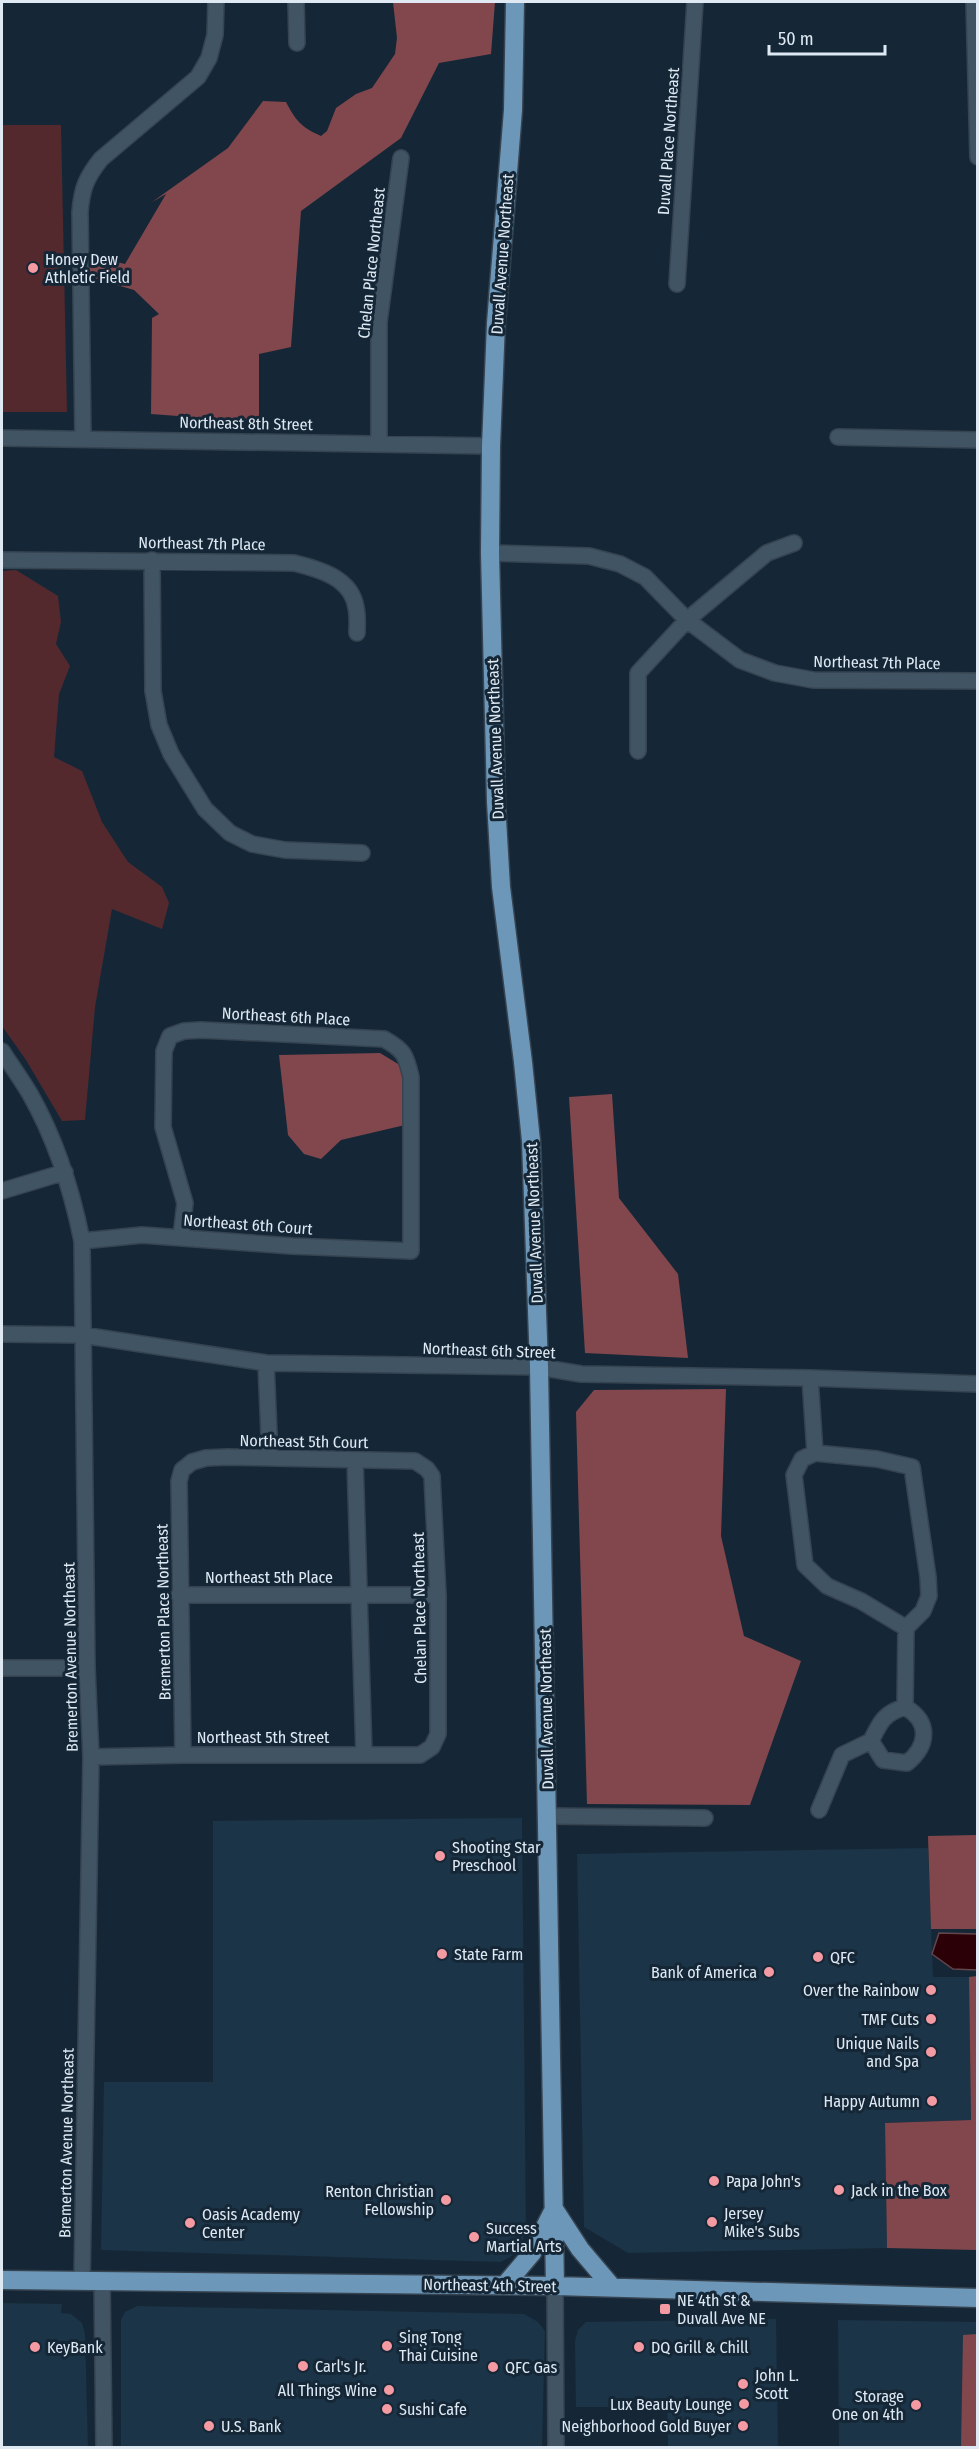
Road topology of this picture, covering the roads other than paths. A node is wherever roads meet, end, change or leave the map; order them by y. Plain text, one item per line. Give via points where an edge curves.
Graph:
1 (216, 2) edge
2 (296, 2) edge
3 (515, 2) edge
4 (695, 2) edge
5 (974, 2) edge
6 (297, 43) dead end
7 (978, 157) edge
8 (401, 158) dead end
9 (677, 284) dead end
10 (838, 437) dead end
11 (2, 438) edge
12 (83, 439) junction
13 (978, 440) edge
14 (379, 443) junction
15 (491, 446) junction
16 (794, 543) dead end
17 (490, 553) junction
18 (2, 560) edge
19 (152, 561) junction
20 (687, 620) junction
21 (357, 633) dead end
22 (978, 681) edge
23 (638, 751) dead end
24 (362, 853) dead end
25 (2, 1052) edge
26 (65, 1172) junction
27 (2, 1191) edge
28 (181, 1237) junction
29 (82, 1241) junction
30 (411, 1251) joint
31 (2, 1334) edge
32 (82, 1335) junction
33 (266, 1363) junction
34 (539, 1367) junction
35 (810, 1378) junction
36 (978, 1384) edge
37 (815, 1453) junction
38 (270, 1458) junction
39 (355, 1460) junction
40 (427, 1469) joint
41 (182, 1470) joint
42 (179, 1595) junction
43 (359, 1595) junction
44 (438, 1595) junction
45 (906, 1628) junction
46 (2, 1668) edge
47 (87, 1668) junction
48 (905, 1707) junction
49 (871, 1741) junction
50 (432, 1747) joint
51 (183, 1755) junction
52 (364, 1755) junction
53 (91, 1757) junction
54 (819, 1810) dead end
55 (548, 1816) junction
56 (705, 1818) dead end
57 (554, 2209) junction
58 (2, 2280) edge
59 (82, 2281) junction
60 (102, 2281) junction
61 (505, 2285) junction
62 (555, 2286) junction
63 (613, 2288) junction
64 (978, 2298) edge
65 (104, 2448) edge
66 (556, 2448) edge

1 - 12 street via 215,35 209,58 198,77 101,159 82,189
2 - 6 street
3 - 15 main road, Duvall Avenue Northeast via 513,110 496,323
4 - 9 street, Duvall Place Northeast
5 - 7 street
8 - 14 street, Chelan Place Northeast via 379,322
10 - 13 street
11 - 12 street, Northeast 8th Street
12 - 14 street, Northeast 8th Street
14 - 15 street, Northeast 8th Street
15 - 17 main road, Duvall Avenue Northeast
16 - 20 street via 767,553
17 - 20 street, Northeast 7th Place via 589,556 620,564 645,577
17 - 34 main road, Duvall Avenue Northeast via 501,887 531,1140
18 - 19 street, Northeast 7th Place
19 - 21 street, Northeast 7th Place via 294,563 325,570 345,585 356,606
19 - 24 street via 153,691 159,725 171,754 205,809 230,833 252,844 285,850
20 - 22 street, Northeast 7th Place via 740,660 775,673 813,680
20 - 23 street via 638,673
25 - 26 street, Bremerton Avenue Northeast via 30,1095
26 - 27 street
26 - 29 street, Bremerton Avenue Northeast
28 - 29 street, Northeast 6th Court via 142,1235
28 - 30 street, Northeast 6th Court
28 - 30 street, Northeast 6th Place via 185,1203 163,1127 164,1051 170,1036 201,1030 384,1039 399,1047 411,1077
29 - 32 street, Bremerton Avenue Northeast
31 - 32 street, Northeast 6th Street
32 - 33 street, Northeast 6th Street
32 - 47 street, Bremerton Avenue Northeast
33 - 34 street, Northeast 6th Street
33 - 38 street
34 - 35 street, Northeast 6th Street via 581,1374
34 - 55 main road, Duvall Avenue Northeast
35 - 36 street, Northeast 6th Street
35 - 37 street
37 - 45 street via 802,1459 794,1474 805,1565 827,1586
37 - 45 street via 912,1467 929,1596 923,1611
38 - 39 street, Northeast 5th Court
38 - 41 street, Northeast 5th Court via 206,1458
39 - 40 street, Northeast 5th Court via 414,1461
39 - 43 street
40 - 44 street, Chelan Place Northeast via 432,1476
41 - 42 street, Bremerton Place Northeast
42 - 43 street, Northeast 5th Place
42 - 51 street, Bremerton Place Northeast
43 - 44 street, Northeast 5th Place
43 - 52 street
44 - 50 street, Chelan Place Northeast via 438,1734
45 - 48 street
46 - 47 street
47 - 53 street, Bremerton Avenue Northeast
48 - 49 street via 891,1711
48 - 49 street via 922,1721 922,1744 915,1756 906,1763 883,1760
49 - 54 street via 842,1755
50 - 52 street, Northeast 5th Street via 420,1755
51 - 52 street, Northeast 5th Street
51 - 53 street, Northeast 5th Street
53 - 59 street, Bremerton Avenue Northeast
55 - 56 street
55 - 57 main road, Duvall Avenue Northeast
57 - 61 main road via 532,2253
57 - 62 main road, Duvall Avenue Northeast
57 - 63 main road via 580,2249
58 - 59 main road, Northeast 4th Street
59 - 60 main road, Northeast 4th Street
60 - 61 main road, Northeast 4th Street
60 - 65 street
61 - 62 main road, Northeast 4th Street
62 - 63 main road, Northeast 4th Street
62 - 66 street, Duvall Avenue Northeast
63 - 64 main road, Northeast 4th Street

